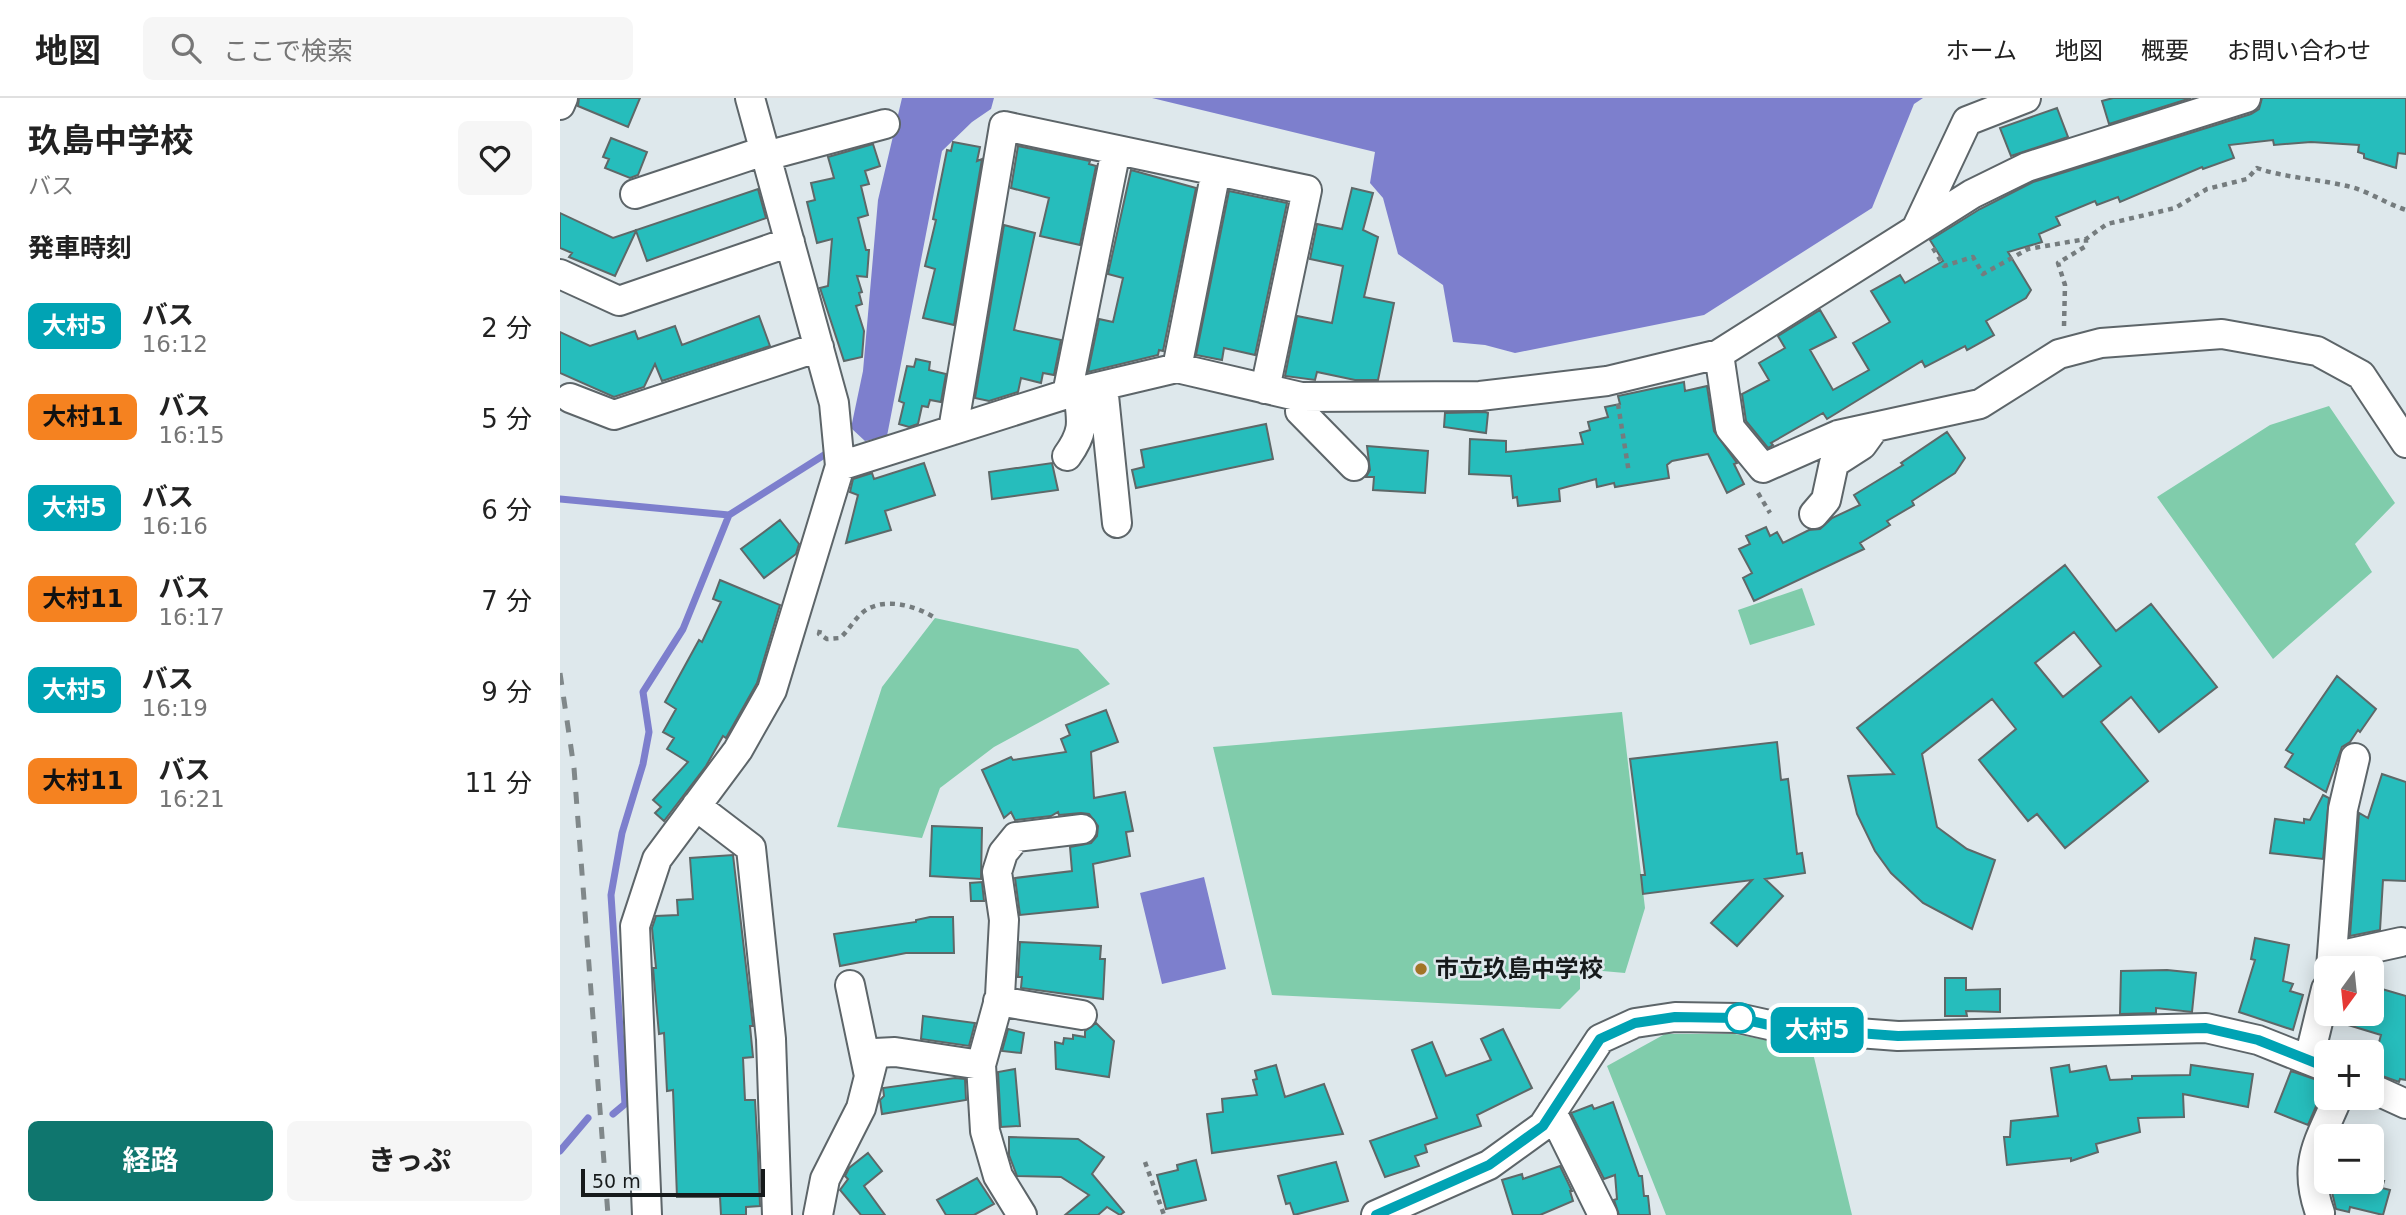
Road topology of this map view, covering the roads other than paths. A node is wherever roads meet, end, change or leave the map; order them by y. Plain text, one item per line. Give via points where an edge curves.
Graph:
1 (563, 98) edge
2 (750, 98) edge
3 (2026, 98) edge
4 (2246, 98) edge
5 (560, 105) edge
6 (885, 124) dead end
7 (1115, 150) junction
8 (765, 153) junction
9 (1216, 171) junction
10 (635, 194) dead end
11 (1919, 225) junction
12 (790, 242) junction
13 (560, 274) edge
14 (819, 347) junction
15 (1719, 354) junction
16 (1177, 368) junction
17 (1265, 389) junction
18 (1082, 391) junction
19 (1301, 397) junction
20 (570, 398) dead end
21 (1875, 427) junction
22 (953, 430) junction
23 (2406, 443) edge
24 (1066, 456) dead end
25 (840, 465) junction
26 (1354, 466) dead end
27 (1815, 514) dead end
28 (1117, 523) dead end
29 (2355, 758) dead end
30 (696, 806) junction
31 (1083, 829) dead end
32 (2401, 942) dead end
33 (2332, 956) edge
34 (2353, 956) edge
35 (850, 985) dead end
36 (998, 1001) junction
37 (1082, 1015) dead end
38 (2314, 1062) edge
39 (981, 1065) junction
40 (869, 1076) junction
41 (2384, 1094) edge
42 (2406, 1104) edge
43 (2333, 1110) edge
44 (1552, 1112) junction
45 (2320, 1213) dead end
46 (647, 1215) edge
47 (777, 1215) edge
48 (818, 1215) edge
49 (1023, 1215) edge
50 (1377, 1215) edge
51 (1603, 1215) edge

1 - 5 street
2 - 8 street
3 - 11 street via 1967,121
4 - 11 street via 2027,167
6 - 8 street
7 - 9 street
7 - 18 street
7 - 22 street via 1003,126
8 - 10 street
8 - 12 street
9 - 16 street
9 - 17 street via 1307,190
11 - 15 street
12 - 13 street via 618,301
12 - 14 street
14 - 20 street via 614,415
14 - 25 street via 834,403
15 - 19 street via 1613,380 1480,396
15 - 21 street via 1730,428 1763,468 1838,435
16 - 17 street
16 - 18 street
17 - 19 street
18 - 22 street
18 - 24 street via 1082,426
18 - 28 street
19 - 26 street via 1300,411
21 - 23 street via 1980,404 2054,356 2101,343 2222,334 2317,351 2361,375
21 - 27 street via 1862,445 1835,463 1826,500
22 - 25 street
25 - 30 street via 772,690 738,750
29 - 33 street via 2343,808
30 - 46 street via 657,859 635,926
30 - 47 street via 751,848 771,1039
31 - 36 street via 1016,837 1003,853 997,872 1004,920
32 - 34 street
35 - 40 street
36 - 37 street
36 - 39 street
38 - 44 street via 2258,1040 2206,1028 1898,1036 1778,1027 1738,1018 1675,1017 1635,1023 1600,1039
39 - 40 street via 875,1053
39 - 49 street via 985,1131 998,1176
40 - 48 street via 860,1108 825,1180
41 - 42 street
43 - 45 street via 2311,1165 2310,1179
44 - 50 street via 1543,1126 1489,1165
44 - 51 street

